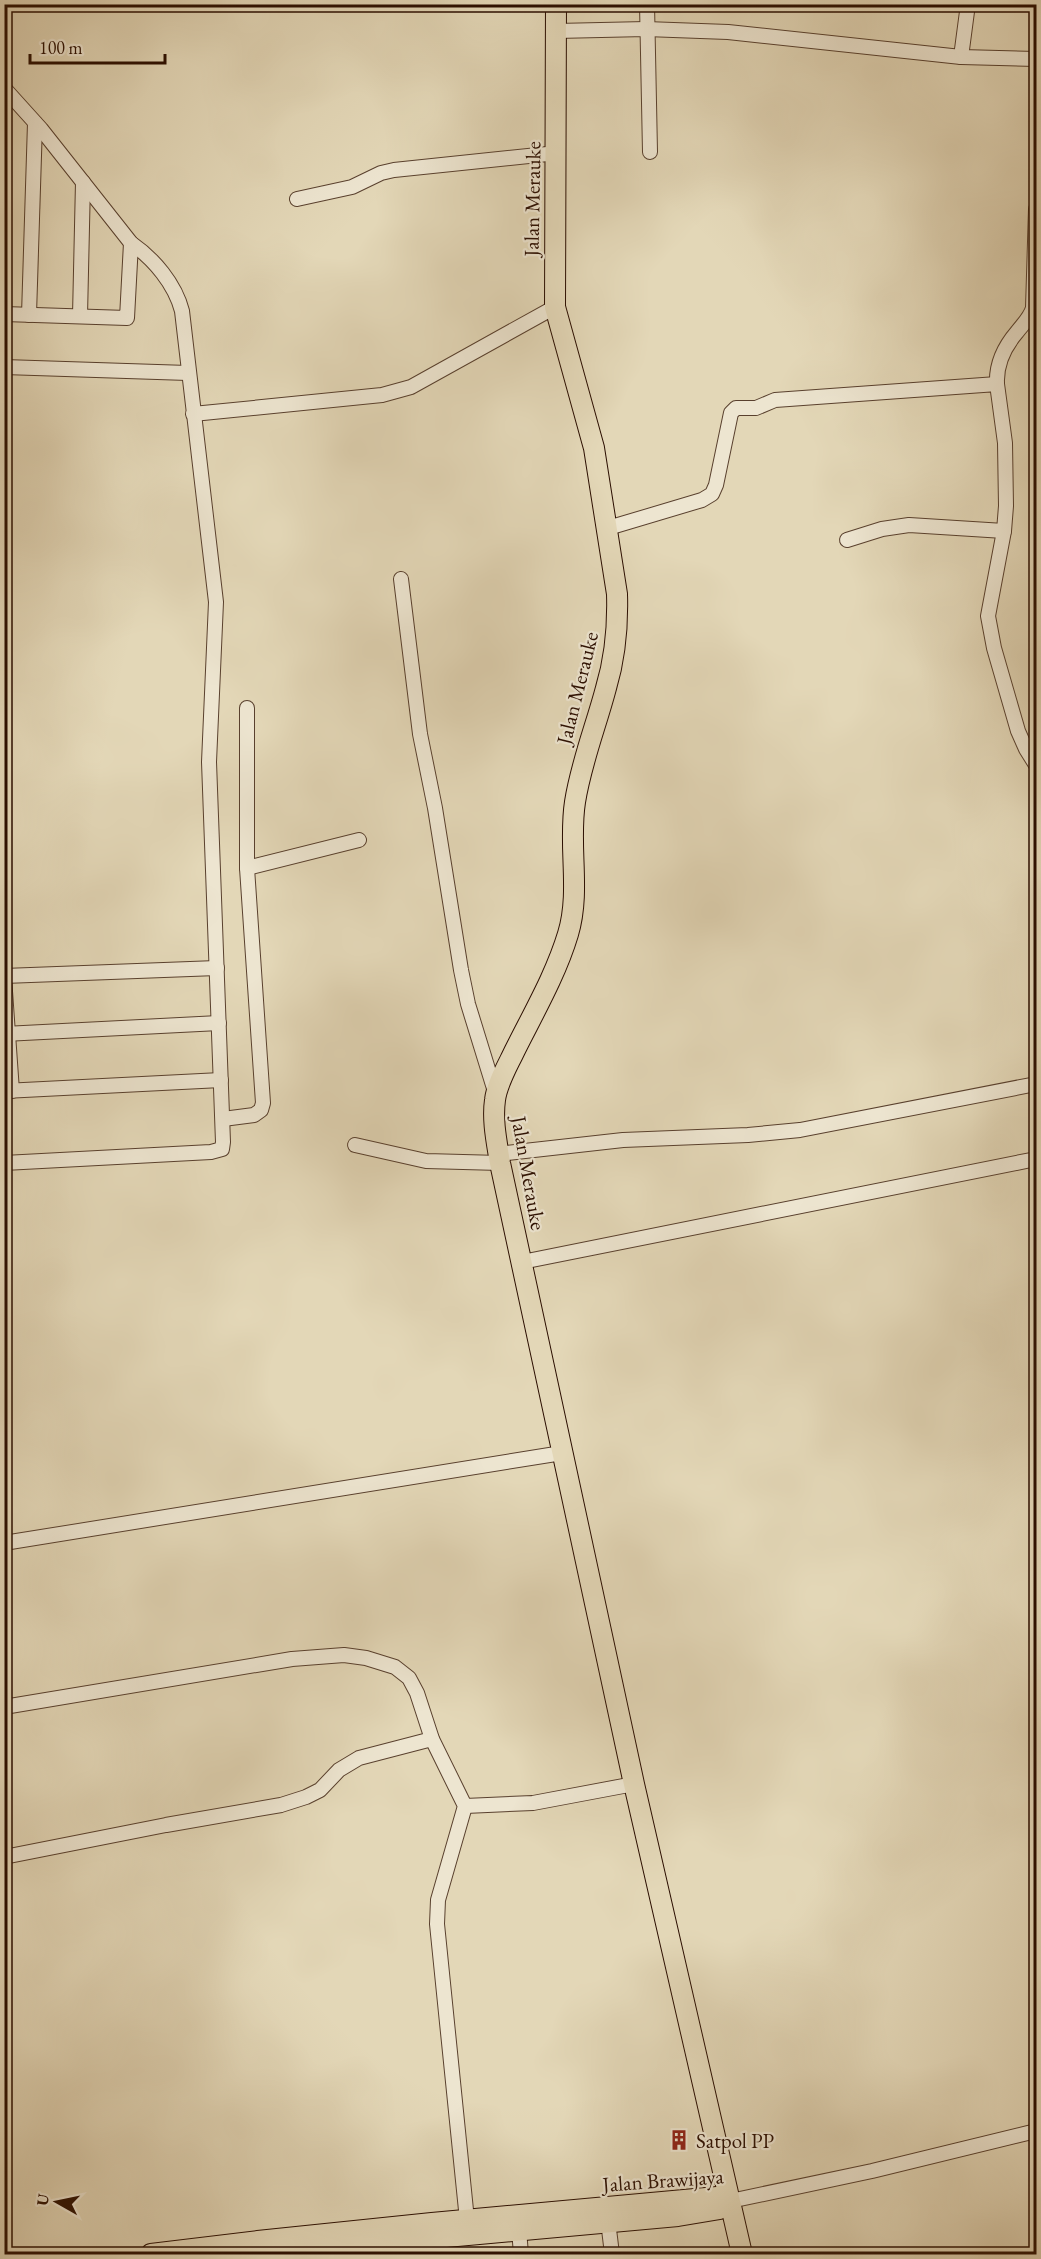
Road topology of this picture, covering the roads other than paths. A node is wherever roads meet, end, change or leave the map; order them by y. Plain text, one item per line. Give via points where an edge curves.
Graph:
1 (556, 4) edge
2 (647, 4) edge
3 (968, 4) edge
4 (646, 29) junction
5 (556, 31) junction
6 (961, 57) junction
7 (1036, 59) edge
8 (4, 88) edge
9 (35, 123) junction
10 (650, 152) dead end
11 (557, 153) junction
12 (83, 182) junction
13 (297, 198) dead end
14 (1036, 209) edge
15 (131, 243) junction
16 (555, 307) junction
17 (4, 314) edge
18 (29, 315) junction
19 (80, 316) junction
20 (4, 367) edge
21 (188, 373) junction
22 (997, 384) junction
23 (193, 414) junction
24 (608, 528) junction
25 (1004, 531) junction
26 (847, 540) dead end
27 (401, 579) dead end
28 (247, 708) dead end
29 (1036, 765) edge
30 (358, 840) dead end
31 (247, 868) junction
32 (217, 968) junction
33 (4, 977) edge
34 (219, 1023) junction
35 (7, 1034) edge
36 (221, 1080) junction
37 (1036, 1084) edge
38 (8, 1091) edge
39 (496, 1095) junction
40 (223, 1119) junction
41 (356, 1145) dead end
42 (499, 1159) junction
43 (1036, 1159) edge
44 (4, 1163) edge
45 (522, 1262) junction
46 (562, 1453) junction
47 (4, 1543) edge
48 (4, 1707) edge
49 (432, 1739) junction
50 (634, 1784) junction
51 (465, 1806) junction
52 (4, 1857) edge
53 (1036, 2131) edge
54 (732, 2201) junction
55 (596, 2218) junction
56 (467, 2220) junction
57 (519, 2230) junction
58 (433, 2238) edge
59 (350, 2244) edge
60 (151, 2254) edge
61 (260, 2254) edge
62 (521, 2254) edge
63 (612, 2254) edge
64 (742, 2254) edge

1 - 5 highway, Jalan Merauke
2 - 4 street
3 - 6 street
4 - 5 street
4 - 6 street via 728,32
4 - 10 street
5 - 11 highway, Jalan Merauke
6 - 7 street
8 - 9 street
9 - 12 street
9 - 18 street
11 - 13 street via 394,170 352,187
11 - 16 highway, Jalan Merauke
12 - 15 street
12 - 19 street
14 - 22 street via 1033,308 1002,357
15 - 19 street via 127,318
15 - 21 street via 148,255 178,297
16 - 23 street via 411,387 382,395
16 - 24 highway, Jalan Merauke via 594,448
17 - 18 street
18 - 19 street
20 - 21 street
21 - 23 street
22 - 24 street via 775,400 756,408 736,408 731,412 712,494
22 - 25 street via 1006,466
23 - 32 street via 216,602 209,762
24 - 39 highway, Jalan Merauke via 618,594 615,648 575,802 573,910 564,946
25 - 26 street via 909,525
25 - 29 street via 989,606 989,629 1018,731
27 - 39 street via 417,714 461,970
28 - 31 street
30 - 31 street
31 - 40 street via 263,1103 254,1115
32 - 33 street
32 - 34 street
33 - 35 street
34 - 35 street
34 - 36 street
35 - 38 street
36 - 38 street
36 - 40 street
37 - 42 street via 800,1130 623,1140
39 - 42 highway, Jalan Merauke via 494,1119
40 - 44 street via 222,1147 216,1152
41 - 42 street via 426,1161
42 - 45 highway, Jalan Merauke
43 - 45 street, Jalan Merauke
45 - 46 highway, Jalan Merauke
46 - 47 street
46 - 50 highway, Jalan Merauke
48 - 49 street via 292,1659 354,1656 395,1667 409,1678
49 - 51 street
49 - 52 street via 359,1758 339,1770 320,1790 281,1805
50 - 51 street via 533,1803
50 - 54 highway, Jalan Merauke
51 - 56 street via 438,1900 437,1924
53 - 54 street
54 - 55 highway, Jalan Brawijaya
54 - 64 highway, Jalan Merauke
55 - 56 highway, Jalan Brawijaya
55 - 57 highway, Jalan Brawijaya
55 - 63 street
56 - 58 highway, Jalan Brawijaya
57 - 58 highway, Jalan Brawijaya
57 - 62 street
58 - 59 highway, Jalan Brawijaya
59 - 60 highway, Jalan Brawijaya
59 - 61 highway, Jalan Brawijaya

